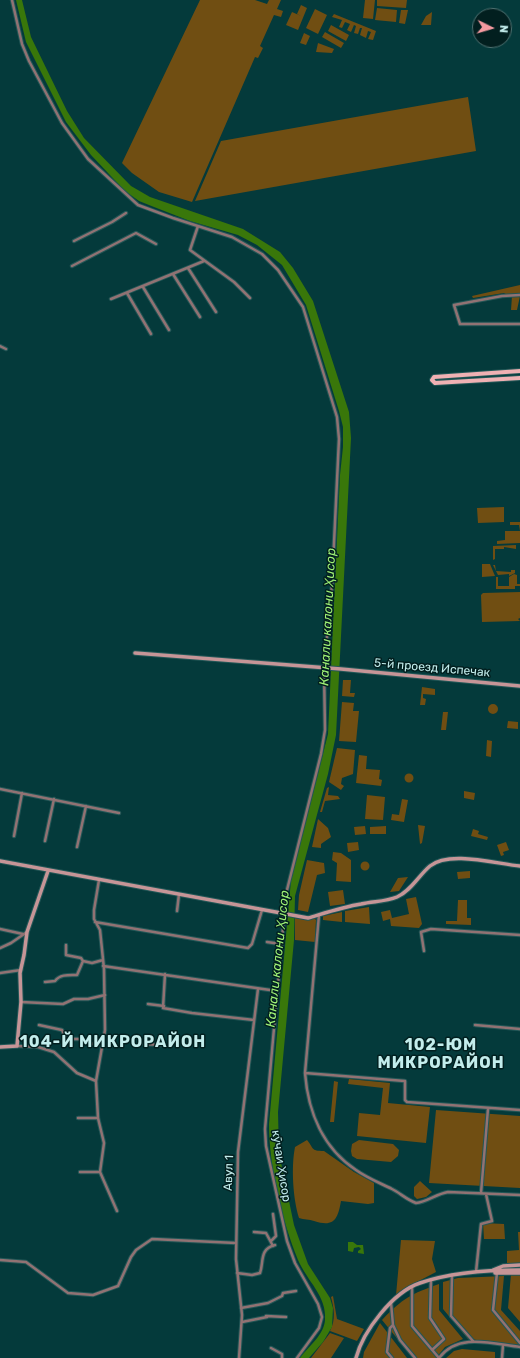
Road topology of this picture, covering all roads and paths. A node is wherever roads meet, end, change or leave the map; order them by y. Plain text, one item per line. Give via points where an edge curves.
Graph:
1 (12, 0) edge
2 (126, 213) dead end
3 (198, 226) junction
4 (74, 242) dead end
5 (156, 244) dead end
6 (205, 260) junction
7 (72, 266) dead end
8 (188, 268) junction
9 (173, 274) junction
10 (143, 287) junction
11 (126, 293) junction
12 (520, 295) edge
13 (250, 298) dead end
14 (111, 299) dead end
15 (216, 312) dead end
16 (200, 317) dead end
17 (520, 324) edge
18 (169, 330) dead end
19 (151, 334) dead end
20 (0, 346) edge
21 (6, 349) dead end
22 (520, 371) edge
23 (455, 375) junction
24 (520, 378) edge
25 (456, 382) junction
26 (135, 653) dead end
27 (326, 668) junction
28 (520, 686) edge
29 (0, 789) edge
30 (22, 793) junction
31 (54, 799) junction
32 (86, 806) junction
33 (119, 813) dead end
34 (14, 836) dead end
35 (45, 841) dead end
36 (77, 848) dead end
37 (0, 861) edge
38 (520, 866) edge
39 (48, 871) junction
40 (99, 880) junction
41 (179, 894) junction
42 (262, 910) junction
43 (177, 911) dead end
44 (284, 914) junction
45 (320, 915) junction
46 (95, 922) junction
47 (0, 930) edge
48 (25, 933) junction
49 (520, 935) edge
50 (267, 942) dead end
51 (66, 944) dead end
52 (281, 944) junction
53 (0, 948) edge
54 (424, 950) dead end
55 (102, 960) junction
56 (83, 961) junction
57 (103, 966) junction
58 (21, 970) junction
59 (0, 973) edge
60 (165, 974) junction
61 (45, 982) dead end
62 (258, 989) junction
63 (277, 991) junction
64 (105, 995) junction
65 (21, 1002) junction
66 (148, 1004) dead end
67 (164, 1006) junction
68 (254, 1020) junction
69 (39, 1025) dead end
70 (475, 1025) dead end
71 (520, 1029) edge
72 (103, 1043) junction
73 (144, 1044) dead end
74 (17, 1046) junction
75 (160, 1046) dead end
76 (0, 1048) edge
77 (304, 1074) junction
78 (96, 1081) junction
79 (488, 1109) junction
80 (520, 1110) edge
81 (78, 1118) dead end
82 (98, 1118) junction
83 (80, 1172) dead end
84 (100, 1172) junction
85 (481, 1193) junction
86 (486, 1194) junction
87 (520, 1195) edge
88 (117, 1211) dead end
89 (273, 1214) dead end
90 (254, 1232) dead end
91 (271, 1241) junction
92 (236, 1243) junction
93 (0, 1260) edge
94 (520, 1265) edge
95 (520, 1270) edge
96 (476, 1272) junction
97 (488, 1272) junction
98 (497, 1273) junction
99 (520, 1273) edge
100 (237, 1274) junction
101 (452, 1275) junction
102 (431, 1280) junction
103 (412, 1288) junction
104 (296, 1291) dead end
105 (391, 1304) junction
106 (241, 1308) junction
107 (286, 1317) dead end
108 (242, 1322) junction
109 (393, 1324) junction
110 (473, 1341) junction
111 (520, 1343) edge
112 (503, 1345) junction
113 (520, 1347) edge
114 (271, 1348) dead end
115 (432, 1350) junction
116 (239, 1358) edge
117 (282, 1358) edge
118 (297, 1358) edge
119 (356, 1358) edge
120 (392, 1358) edge
121 (415, 1358) edge
122 (439, 1358) edge
123 (502, 1358) edge

1 - 3 street, кӯчаи Ҳисор via 20,37 27,55 77,146 107,178 138,204
2 - 4 street
3 - 6 street via 189,248
3 - 27 street, кӯчаи Ҳисор via 232,237 262,254 278,270 303,307 337,417 339,439
5 - 7 street via 136,234
6 - 8 street
6 - 13 street
8 - 9 street
8 - 15 street
9 - 10 street
9 - 16 street
10 - 11 street
10 - 18 street
11 - 14 street
11 - 19 street
12 - 17 street via 455,304 460,324
20 - 21 street
22 - 23 main road
23 - 25 main road
23 - 25 main road via 433,377 432,382
24 - 25 main road
26 - 27 street, 5-й проезд Испечак
27 - 28 street, 5-й проезд Испечак
27 - 44 street, кӯчаи Ҳисор via 325,730 321,754 288,885
29 - 30 street
30 - 31 street
30 - 34 street
31 - 32 street
31 - 35 street
32 - 33 street
32 - 36 street
37 - 39 street
38 - 45 street via 458,858 442,860 432,864 399,896
39 - 40 street
39 - 48 street
40 - 41 street
40 - 46 street via 94,910
41 - 42 street
41 - 43 street
42 - 44 street
42 - 46 street via 252,944 248,948
44 - 45 street via 308,918
44 - 52 street, кӯчаи Ҳисор
45 - 77 street
46 - 55 street via 100,930
47 - 48 street
48 - 53 street via 11,944
48 - 58 street
49 - 54 street via 431,929 421,932
50 - 52 street
51 - 56 street via 66,955 81,958
52 - 63 street, кӯчаи Ҳисор
55 - 56 street via 92,963
55 - 57 street
56 - 61 street via 77,975 68,974 55,981
57 - 60 street
57 - 64 street
58 - 59 street
58 - 65 street
60 - 62 street
60 - 67 street
62 - 63 street
62 - 68 street, Авул 1
63 - 118 street, кӯчаи Ҳисор via 265,1130 266,1146 287,1241 322,1317 319,1328
64 - 65 street via 74,999 63,1004
64 - 72 street
65 - 74 street
66 - 67 street
67 - 68 street via 163,1008 192,1013
68 - 92 street, Авул 1 via 238,1152
69 - 72 street via 62,1030 66,1039 79,1039 96,1045
70 - 71 street
72 - 78 street
73 - 75 street
74 - 76 street
74 - 78 street via 38,1047 54,1052 77,1073
77 - 79 street via 405,1082 407,1102
77 - 85 street via 308,1099 319,1130 334,1150 357,1171 416,1203 441,1193
78 - 82 street
79 - 80 street
79 - 85 street
81 - 82 street
82 - 84 street via 104,1143
83 - 84 street
84 - 88 street
85 - 86 street
86 - 87 street
86 - 96 street via 492,1221 481,1224
89 - 91 street via 276,1236
90 - 91 street via 266,1233
91 - 100 street via 274,1245 263,1255 260,1273
92 - 93 street via 152,1239 136,1250 118,1286 92,1294 68,1293 26,1262
92 - 100 street, Авул 1
94 - 97 street via 503,1266
95 - 97 street
96 - 97 street
96 - 101 street
97 - 98 street
98 - 99 street
98 - 111 street via 493,1310
100 - 106 street, Авул 1
101 - 102 street
101 - 110 street via 451,1316
102 - 103 street
102 - 115 street via 430,1318 444,1338
103 - 105 street
103 - 115 street via 412,1326
104 - 106 street via 283,1293 268,1303
105 - 109 street
105 - 119 street via 378,1315 370,1327
106 - 108 street, Авул 1
107 - 108 street via 266,1316
108 - 116 street, Авул 1
109 - 120 street via 390,1328 387,1352
109 - 121 street via 400,1340
110 - 112 street
110 - 122 street via 451,1346
112 - 113 street
112 - 123 street
114 - 117 street via 282,1354
115 - 122 street

